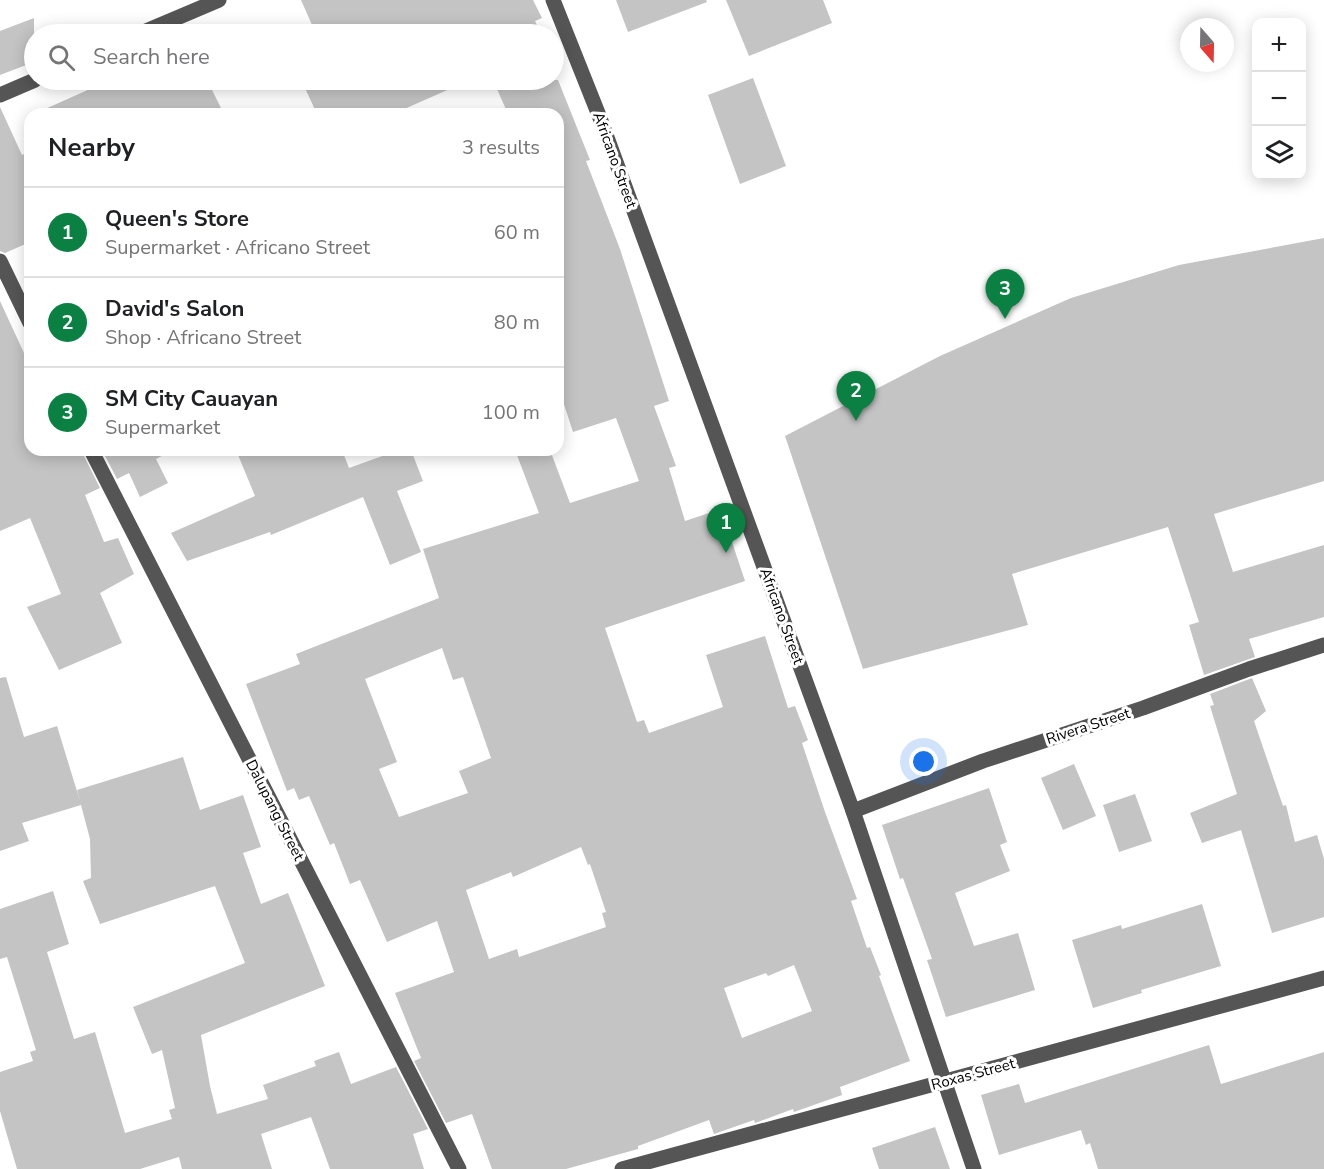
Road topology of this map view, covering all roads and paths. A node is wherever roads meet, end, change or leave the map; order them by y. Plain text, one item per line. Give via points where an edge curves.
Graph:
1 (219, 0) edge
2 (553, 0) edge
3 (163, 24) edge
4 (563, 24) edge
5 (564, 27) edge
6 (24, 85) edge
7 (0, 95) edge
8 (0, 261) edge
9 (24, 311) edge
10 (94, 456) edge
11 (1324, 645) edge
12 (853, 811) junction
13 (1324, 978) edge
14 (945, 1082) junction
15 (459, 1169) edge
16 (622, 1169) edge
17 (974, 1169) edge

1 - 3 street
2 - 4 street, Africano Street
5 - 12 street, Africano Street
6 - 7 street
8 - 9 street
10 - 15 street, Dalupang Street
11 - 12 street, Rivera Street via 983,761
12 - 14 street, Africano Street
13 - 14 street, Roxas Street
14 - 16 street, Roxas Street
14 - 17 street, Africano Street

